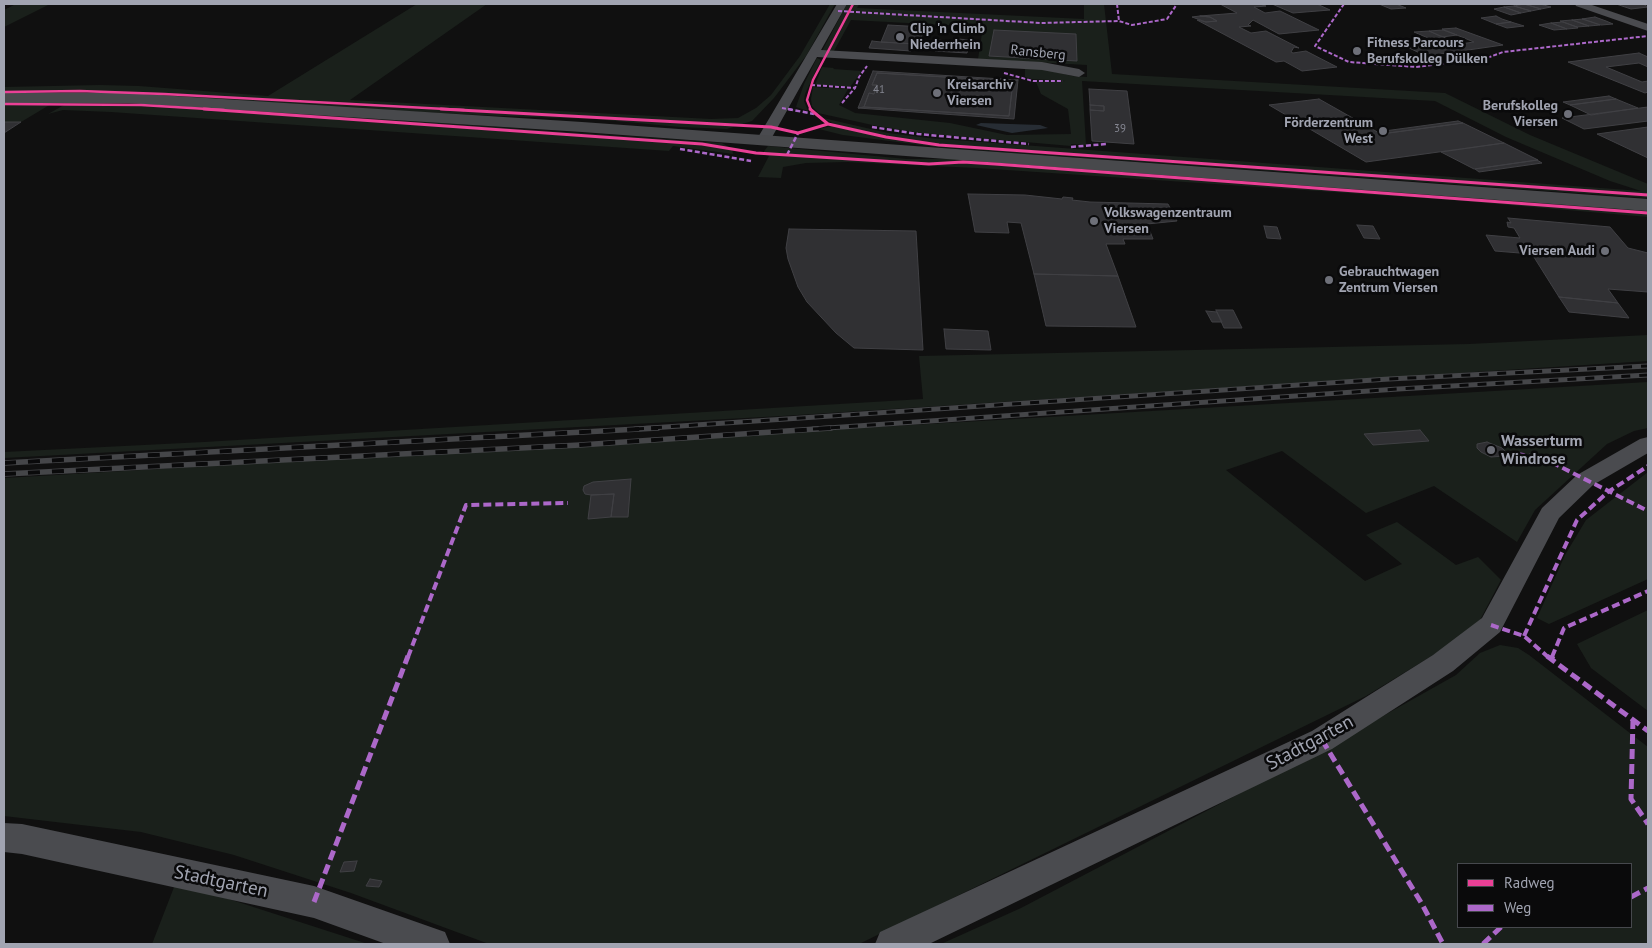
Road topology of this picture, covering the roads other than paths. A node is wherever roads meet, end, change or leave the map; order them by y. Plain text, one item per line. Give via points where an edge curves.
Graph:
1 (842, 4) edge
2 (1580, 4) edge
3 (1648, 28) edge
4 (813, 53) junction
5 (1079, 73) dead end
6 (4, 98) edge
7 (764, 139) junction
8 (1648, 205) edge
9 (1648, 444) edge
10 (4, 837) edge
11 (433, 944) edge
12 (892, 944) edge

1 - 4 street
2 - 3 street
4 - 5 street, Ransberg via 1042,66
4 - 7 street
6 - 7 main road via 128,98
7 - 8 main road
9 - 12 street, Stadtgarten via 1585,480 1550,514 1491,625 1443,663 1322,740
10 - 11 street, Stadtgarten via 314,902

